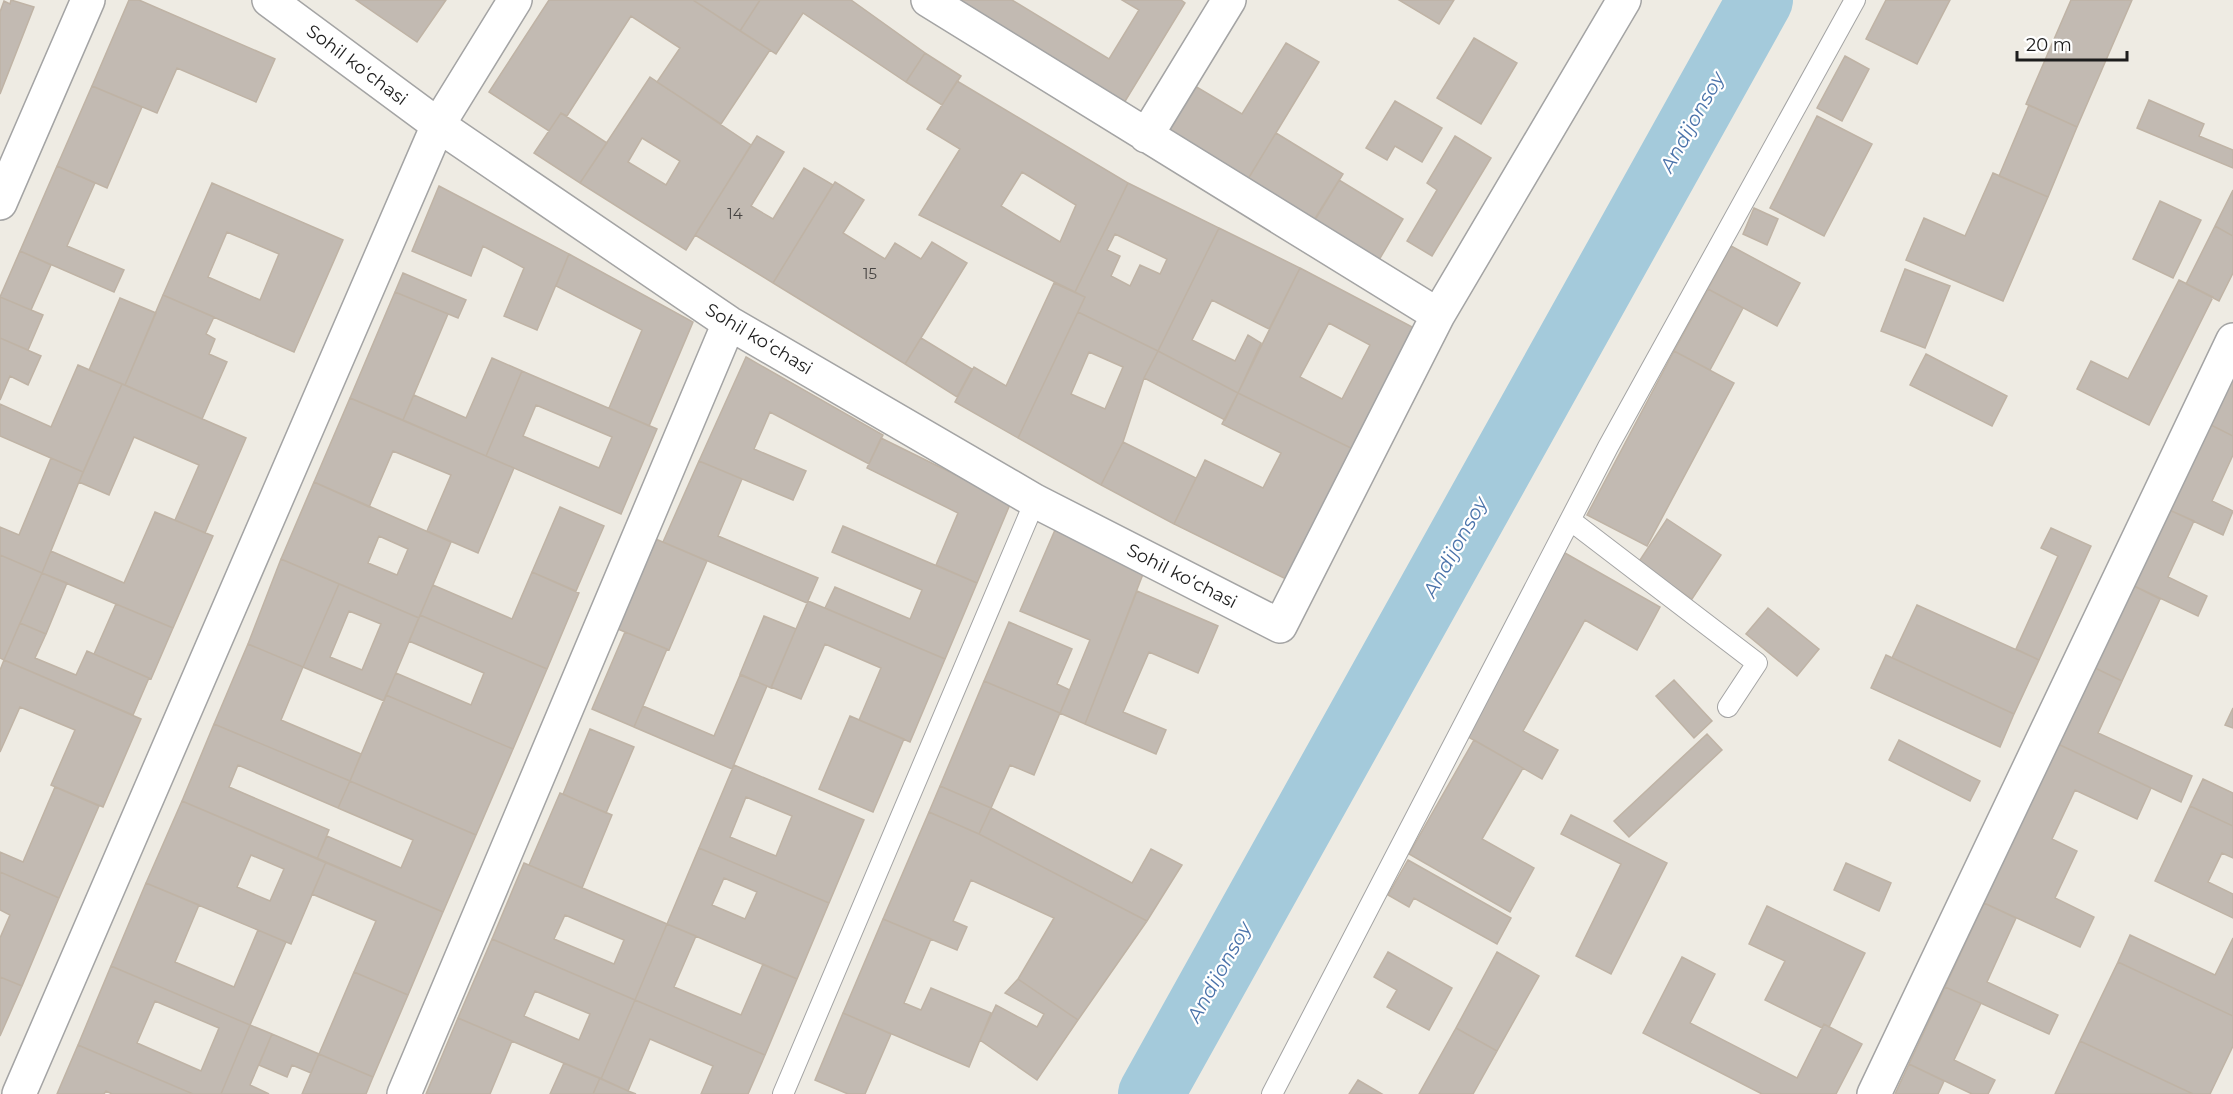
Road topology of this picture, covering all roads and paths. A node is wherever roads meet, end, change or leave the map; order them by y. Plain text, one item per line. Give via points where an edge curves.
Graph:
1 (88, 0) edge
2 (269, 0) edge
3 (515, 0) edge
4 (928, 0) edge
5 (1229, 0) edge
6 (1624, 0) edge
7 (1855, 0) edge
8 (438, 126) junction
9 (1146, 136) junction
10 (0, 203) edge
11 (1438, 315) junction
12 (729, 323) junction
13 (2233, 340) edge
14 (1035, 501) junction
15 (1570, 520) junction
16 (1728, 707) dead end
17 (19, 1094) edge
18 (404, 1094) edge
19 (783, 1094) edge
20 (1272, 1094) edge
21 (1874, 1094) edge

1 - 10 street
2 - 8 street, Sohil koʻchasi
3 - 8 street
4 - 9 street
5 - 9 street
6 - 11 street
7 - 15 lane
8 - 12 street, Sohil koʻchasi
8 - 17 street
9 - 11 street
11 - 14 street, Sohil koʻchasi via 1280,626
12 - 14 street, Sohil koʻchasi
12 - 18 street
13 - 21 street
14 - 19 lane
15 - 16 lane via 1757,663
15 - 20 lane

